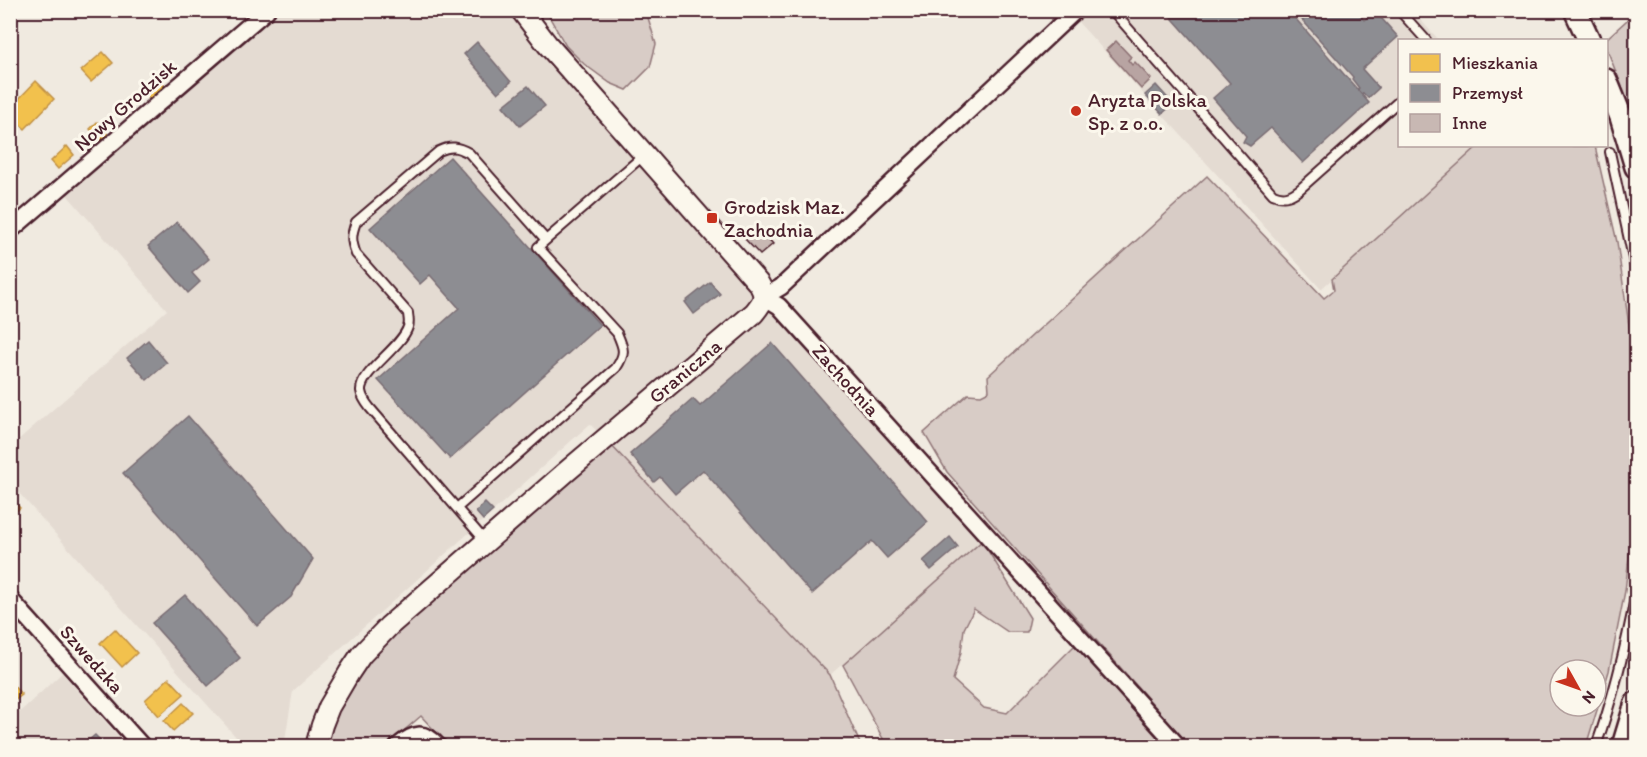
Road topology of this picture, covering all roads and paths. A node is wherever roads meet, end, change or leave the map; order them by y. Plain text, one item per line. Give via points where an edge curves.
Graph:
1 (267, 10) edge
2 (521, 10) edge
3 (1076, 10) edge
4 (1112, 10) edge
5 (1399, 10) edge
6 (1575, 10) edge
7 (1425, 39) edge
8 (1589, 39) edge
9 (1608, 85) edge
10 (1398, 102) edge
11 (1610, 152) dead end
12 (645, 154) junction
13 (1636, 168) edge
14 (10, 231) edge
15 (546, 240) junction
16 (1636, 272) edge
17 (764, 297) junction
18 (457, 508) junction
19 (486, 542) junction
20 (1636, 593) edge
21 (10, 599) edge
22 (1636, 710) edge
23 (142, 747) edge
24 (316, 747) edge
25 (398, 747) edge
26 (438, 747) edge
27 (1178, 747) edge
28 (1596, 747) edge
29 (1623, 747) edge

1 - 14 street, Nowy Grodzisk
2 - 12 street, Zachodnia
3 - 17 street, Graniczna via 781,288
4 - 10 lane via 1273,194 1280,197 1292,196
5 - 7 lane
6 - 8 main road
9 - 13 main road
11 - 16 lane
12 - 15 lane
12 - 17 street, Zachodnia via 759,284
15 - 18 lane via 538,247 617,333 623,357 616,368
15 - 18 lane via 469,153 459,147 439,151 356,222 351,234 356,254 408,313 409,324 402,338 365,378 363,398
17 - 19 street, Graniczna via 754,313
17 - 27 street, Zachodnia via 779,306
18 - 19 lane
19 - 24 street, Graniczna via 389,626 362,656 329,707
20 - 28 lane via 1619,675
21 - 23 street, Szwedzka
22 - 29 main road
25 - 26 street via 408,737 420,735

